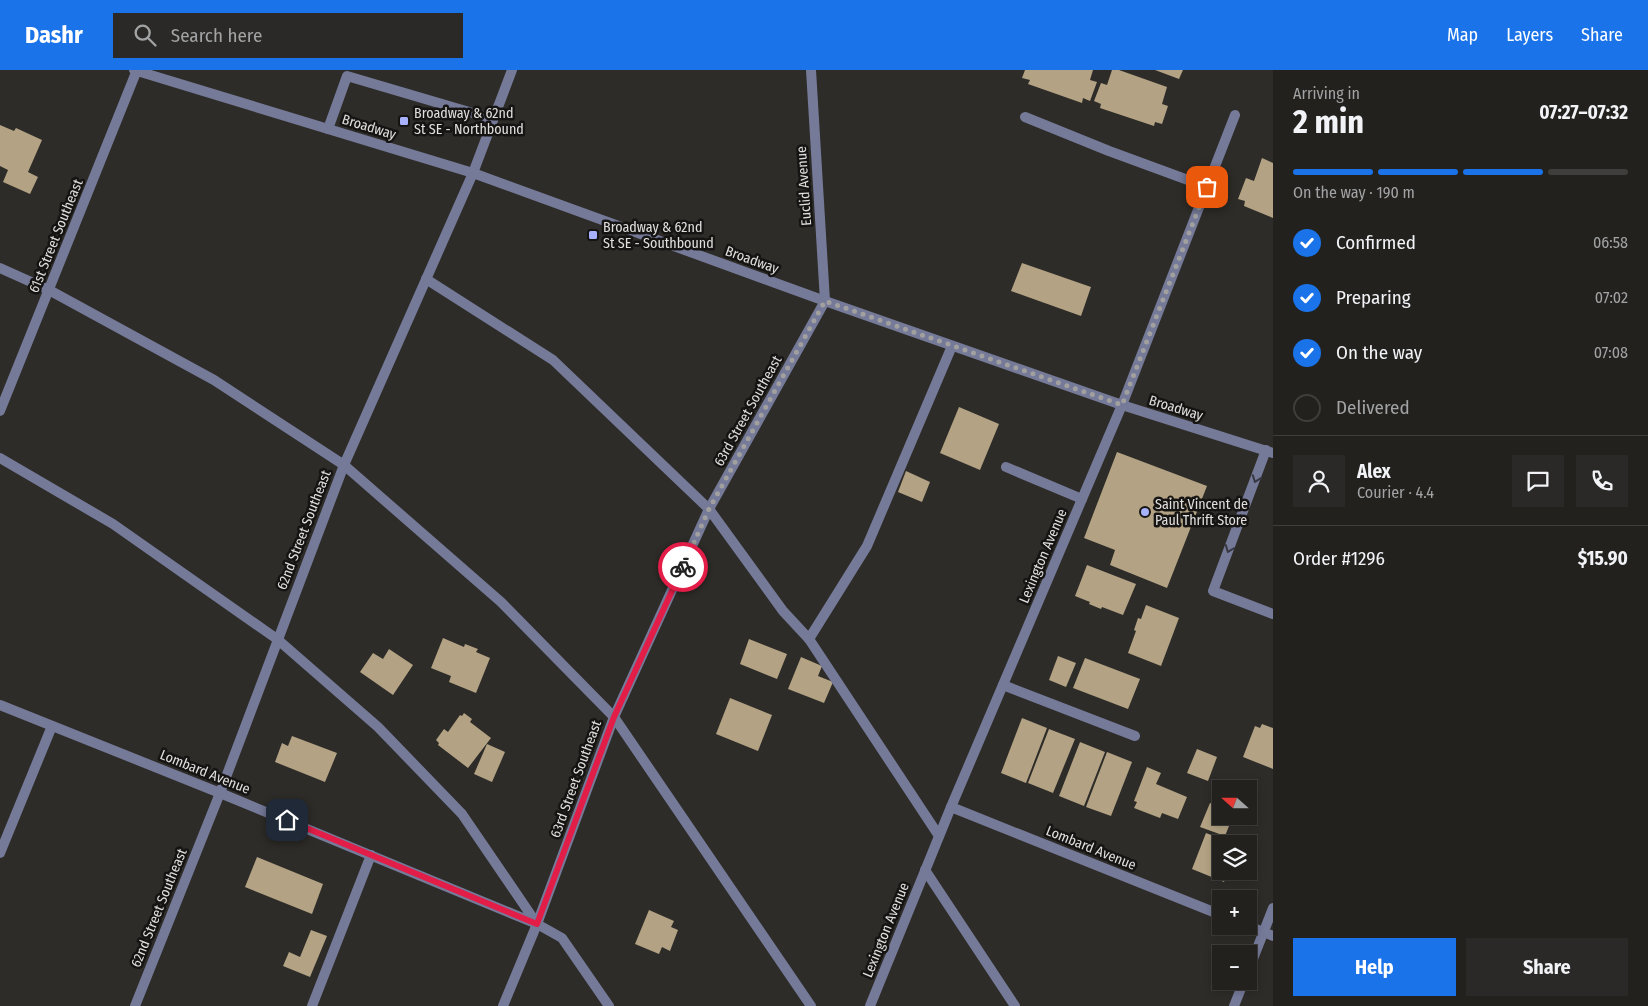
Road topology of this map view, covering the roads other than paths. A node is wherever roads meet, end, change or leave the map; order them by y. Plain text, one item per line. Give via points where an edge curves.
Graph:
1 (136, 70) edge
2 (512, 70) edge
3 (811, 70) edge
4 (1235, 115) dead end
5 (1024, 117) dead end
6 (493, 119) junction
7 (328, 129) junction
8 (472, 173) junction
9 (1207, 187) junction
10 (0, 268) edge
11 (426, 278) junction
12 (49, 290) junction
13 (825, 301) junction
14 (952, 346) junction
15 (1122, 405) junction
16 (0, 411) edge
17 (1270, 452) edge
18 (0, 458) edge
19 (344, 465) junction
20 (1006, 468) dead end
21 (1082, 499) junction
22 (709, 509) junction
23 (1273, 614) edge
24 (277, 639) junction
25 (809, 639) junction
26 (1002, 685) junction
27 (0, 705) edge
28 (614, 717) junction
29 (52, 726) junction
30 (1135, 736) dead end
31 (220, 793) junction
32 (951, 807) junction
33 (939, 836) junction
34 (0, 852) edge
35 (371, 855) junction
36 (925, 870) junction
37 (1273, 908) edge
38 (1212, 911) edge
39 (537, 924) junction
40 (1268, 934) edge
41 (1257, 954) edge
42 (1240, 990) edge
43 (135, 1006) edge
44 (312, 1006) edge
45 (503, 1006) edge
46 (609, 1006) edge
47 (811, 1006) edge
48 (870, 1006) edge
49 (1015, 1006) edge
50 (1234, 1006) edge

1 - 7 street, Broadway
1 - 12 street, 61st Street Southeast
2 - 6 street, 62nd Street Southeast
3 - 13 street, Euclid Avenue
4 - 9 street, Lexington Avenue
5 - 9 street
6 - 7 street via 347,76
6 - 8 street, 62nd Street Southeast
7 - 8 street, Broadway
8 - 11 street, 62nd Street Southeast
8 - 13 street, Broadway
9 - 15 street, Lexington Avenue
10 - 12 street
11 - 19 street, 62nd Street Southeast
11 - 22 street via 553,360
12 - 16 street, 61st Street Southeast
12 - 19 street via 214,380
13 - 14 street, Broadway
13 - 22 street, 63rd Street Southeast
14 - 15 street, Broadway
14 - 25 street via 867,546
15 - 17 street, Broadway
15 - 21 street, Lexington Avenue
17 -> 23 street via 1213,591
18 - 24 street via 113,524
19 - 24 street, 62nd Street Southeast
19 - 28 street via 502,602
20 - 21 street
21 - 26 street, Lexington Avenue
22 - 25 street via 783,611
22 - 28 street, 63rd Street Southeast
24 - 31 street, 62nd Street Southeast
24 - 39 street via 378,727 462,814
25 - 33 street
26 - 30 street
26 - 32 street, Lexington Avenue
27 - 29 street, Lombard Avenue
28 - 39 street, 63rd Street Southeast
28 - 47 street
29 - 31 street, Lombard Avenue
29 - 34 street
31 - 35 street, Lombard Avenue
31 - 43 street, 62nd Street Southeast
32 - 33 street, Lexington Avenue
32 - 38 street, Lombard Avenue
33 - 36 street, Lexington Avenue
35 - 39 street, Lombard Avenue
35 - 44 street
36 - 48 street, Lexington Avenue
36 - 49 street
37 - 40 street
39 - 45 street, 63rd Street Southeast
39 - 46 street, Lombard Avenue via 562,938
40 - 41 street
42 - 50 street

